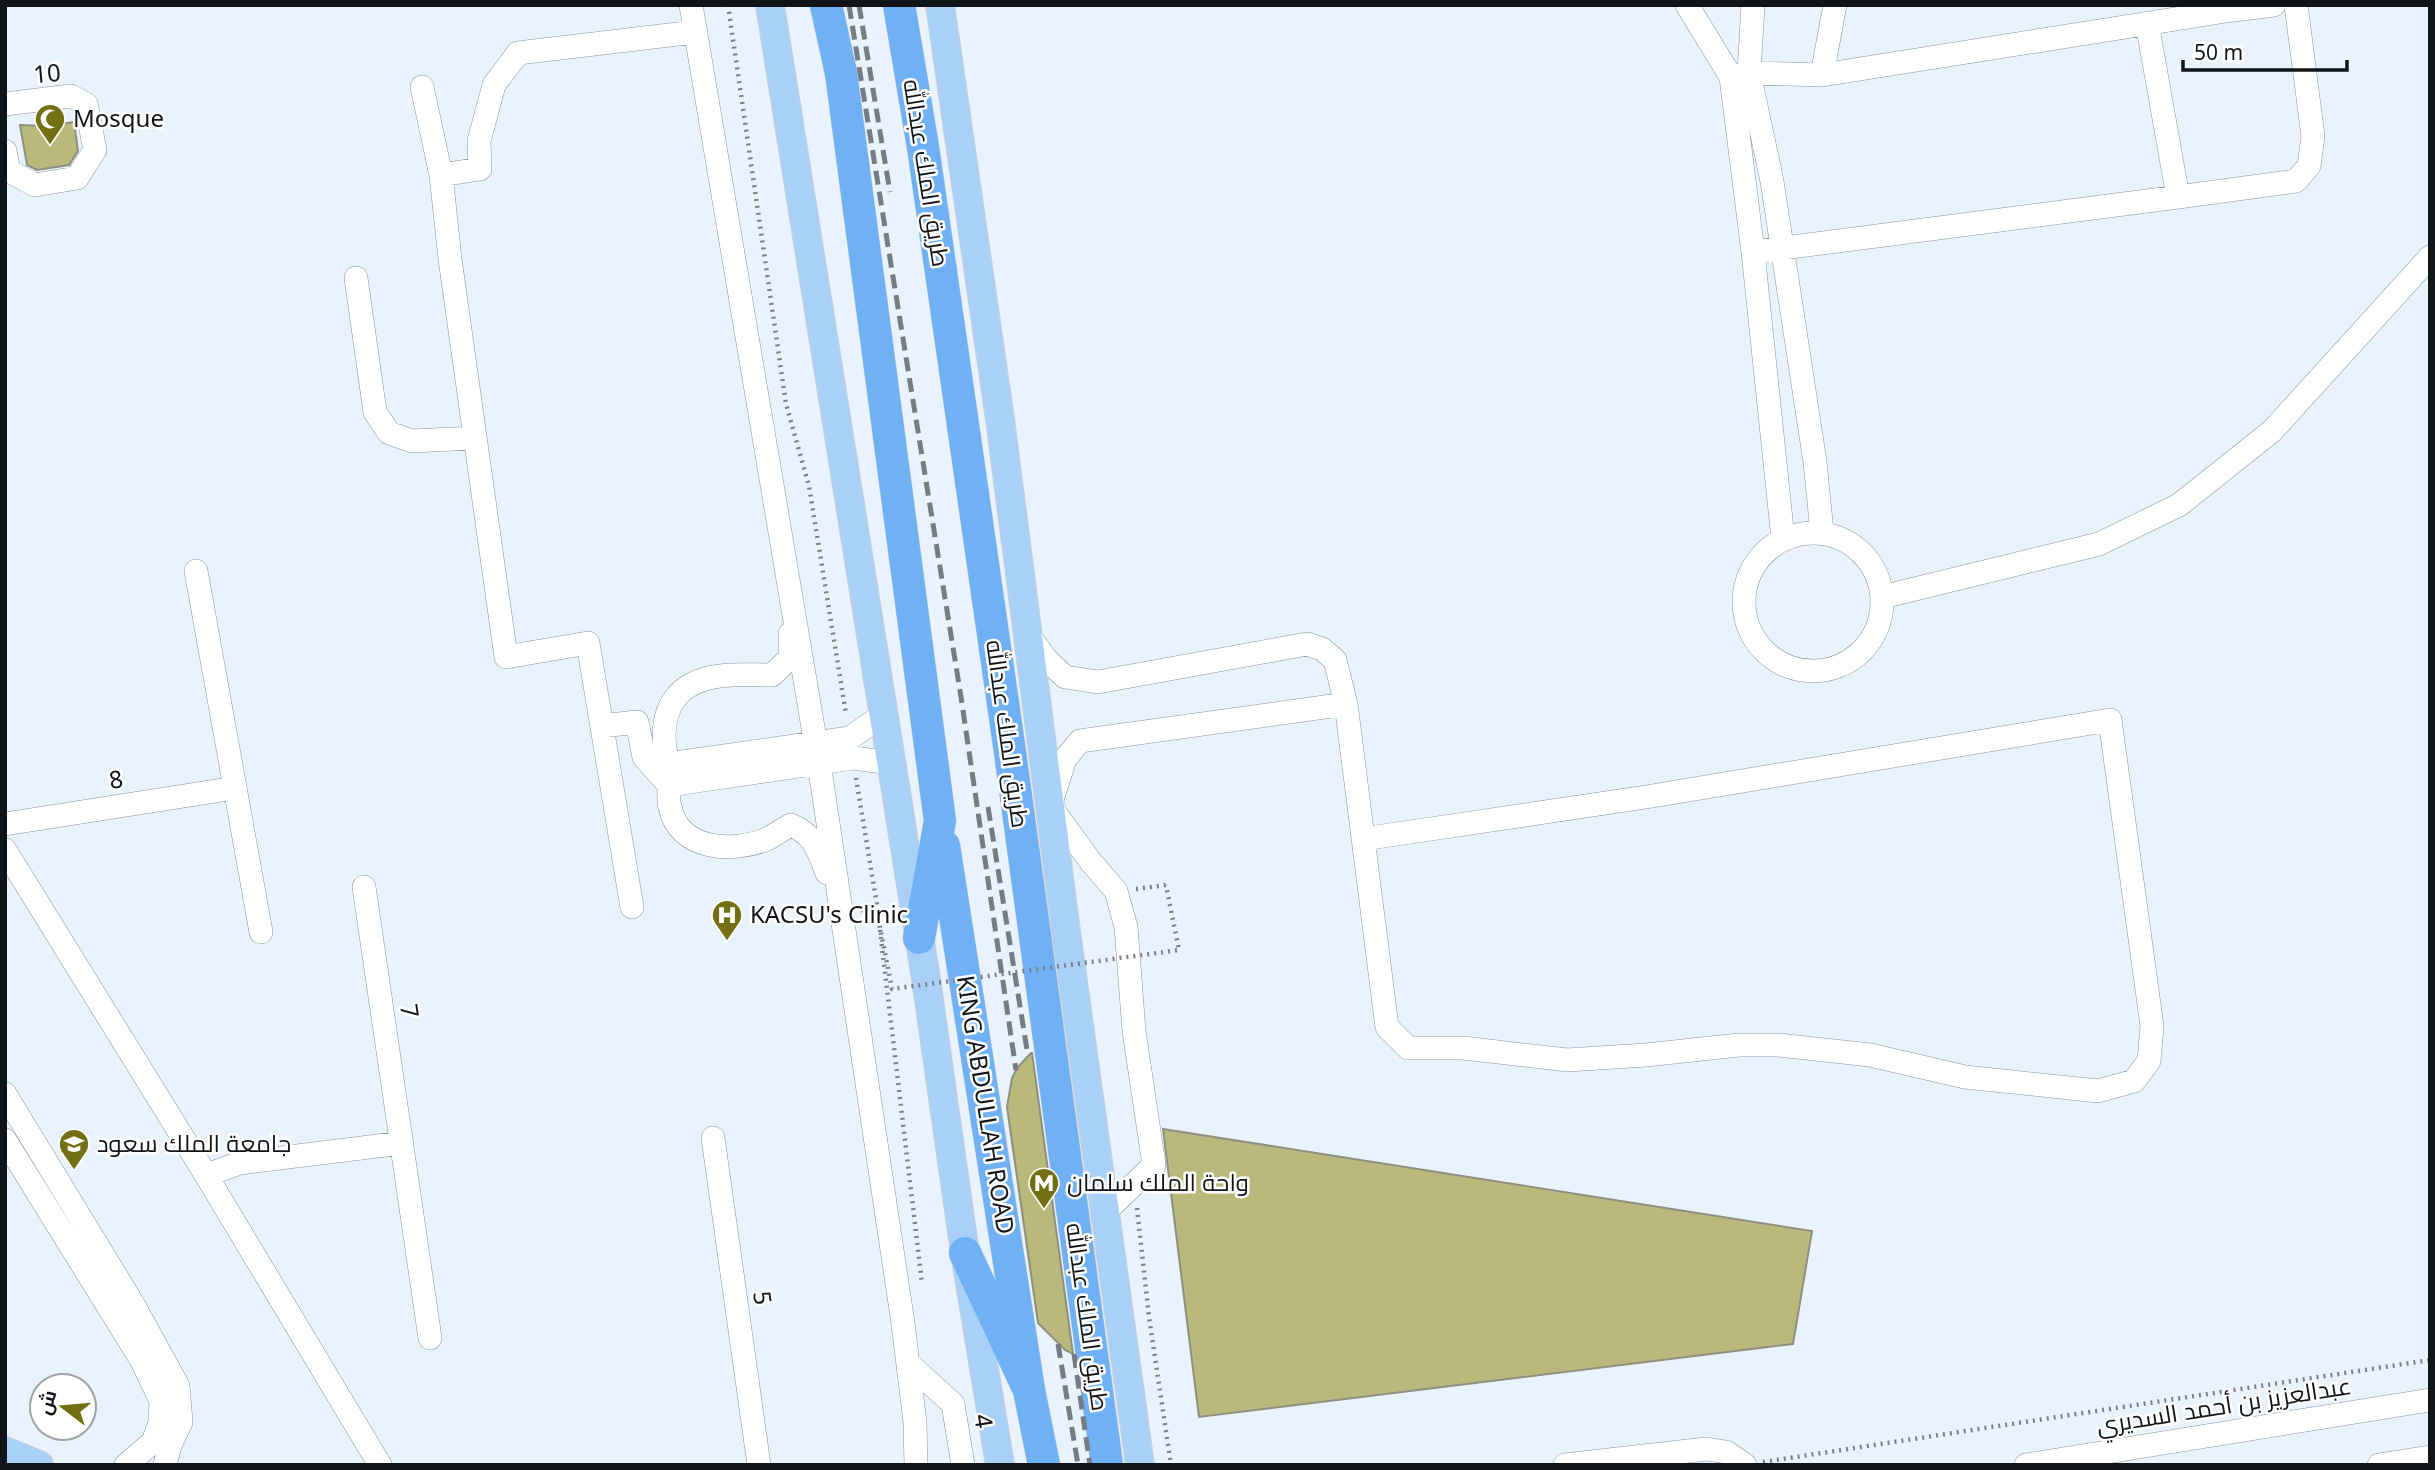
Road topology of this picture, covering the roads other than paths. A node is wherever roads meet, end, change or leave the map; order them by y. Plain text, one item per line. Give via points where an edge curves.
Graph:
1 (691, 5) edge
2 (770, 5) edge
3 (826, 5) edge
4 (899, 5) edge
5 (940, 5) edge
6 (1687, 5) edge
7 (1753, 5) edge
8 (1835, 5) edge
9 (2274, 5) edge
10 (2296, 5) edge
11 (2225, 8) edge
12 (2147, 23) junction
13 (695, 32) junction
14 (1740, 75) junction
15 (1822, 75) junction
16 (422, 87) dead end
17 (5, 104) edge
18 (5, 150) edge
19 (441, 175) junction
20 (2178, 197) junction
21 (1782, 249) junction
22 (1754, 252) junction
23 (2430, 257) edge
24 (356, 278) dead end
25 (475, 438) junction
26 (1822, 533) junction
27 (1783, 538) junction
28 (195, 571) dead end
29 (790, 586) junction
30 (1882, 597) junction
31 (1028, 634) junction
32 (1346, 704) junction
33 (884, 714) junction
34 (602, 726) junction
35 (851, 748) junction
36 (818, 752) junction
37 (892, 763) junction
38 (669, 775) junction
39 (235, 788) junction
40 (1050, 806) junction
41 (940, 821) junction
42 (5, 824) edge
43 (1363, 839) junction
44 (5, 849) edge
45 (364, 887) dead end
46 (841, 906) junction
47 (632, 907) dead end
48 (261, 932) dead end
49 (919, 938) junction
50 (5, 1094) edge
51 (713, 1138) dead end
52 (5, 1140) edge
53 (402, 1143) junction
54 (206, 1175) junction
55 (1105, 1212) junction
56 (965, 1253) junction
57 (430, 1338) dead end
58 (908, 1363) junction
59 (1029, 1390) junction
60 (2430, 1400) edge
61 (5, 1451) edge
62 (2430, 1457) edge
63 (1753, 1464) edge
64 (39, 1465) edge
65 (127, 1465) edge
66 (165, 1465) edge
67 (380, 1465) edge
68 (759, 1465) edge
69 (916, 1465) edge
70 (963, 1465) edge
71 (1000, 1465) edge
72 (1044, 1465) edge
73 (1107, 1465) edge
74 (1140, 1465) edge
75 (1565, 1465) edge
76 (2026, 1465) edge
77 (2379, 1465) edge

1 - 13 street
2 - 33 main road
3 - 41 highway via 841,73
4 - 73 highway, طريق الملك عبدالله via 931,202
5 - 31 main road
6 - 14 street
7 - 14 street
8 - 15 street
9 - 11 street
10 - 20 street via 2313,136 2309,166 2296,181
11 - 12 street
12 - 15 street
12 - 20 street
13 - 19 street via 518,53 494,85 479,141 480,169
13 - 29 street
14 - 15 street
14 - 21 street via 1772,181
14 - 22 street
16 - 19 street
17 - 18 street, 10 via 71,96 86,104 95,150 77,178 35,185 9,171
19 - 25 street
20 - 21 street
21 - 22 street
21 - 26 street
22 - 27 street
23 - 30 street via 2272,430 2179,505 2099,544
24 - 25 street via 375,412 389,433 412,441
25 - 34 street via 506,657 588,643
26 - 27 street
26 - 30 street via 1841,537 1857,548 1870,562
27 - 30 street via 1759,557 1743,597 1747,626 1774,660 1794,669 1816,671 1847,662 1871,639 1880,619
28 - 39 street
29 - 36 street
29 - 38 street via 790,658 772,675 705,679 681,692 665,721 663,743
31 - 32 street via 1065,677 1098,681 1307,644 1335,660
31 - 40 main road
32 - 40 street via 1080,741 1065,760
32 - 43 street
33 - 35 street
33 - 37 main road
34 - 38 street via 637,722 645,757
34 - 47 street
35 - 36 street
35 - 37 street
36 - 38 street
36 - 46 street
37 - 49 main road
38 - 46 street via 670,807 678,827 693,840 733,848 766,839 791,825 806,831
39 - 42 street, 8
39 - 48 street
40 - 55 main road
40 - 55 street via 1116,891 1126,927 1134,1031 1154,1165
41 - 49 highway
41 - 59 highway, KING ABDULLAH ROAD
43 - 43 street via 1387,1027 1408,1048 1463,1048 1567,1060 1778,1045 1870,1055 1965,1076 2098,1091 2134,1081 2149,1061 2152,1026 2110,720
44 - 54 street
45 - 53 street, 7
46 - 58 street
49 - 56 main road
50 - 66 street via 178,1386 181,1422
51 - 68 street, 5
52 - 65 street via 162,1401 153,1443
53 - 54 street via 240,1163
53 - 57 street, 7
54 - 67 street
55 - 74 main road
56 - 59 highway
56 - 71 main road
58 - 69 street
58 - 70 street, 4 via 953,1404
59 - 72 highway
60 - 76 street, عبدالعزيز بن أحمد السديري
61 - 64 main road
62 - 77 street
63 - 75 street via 1706,1448

